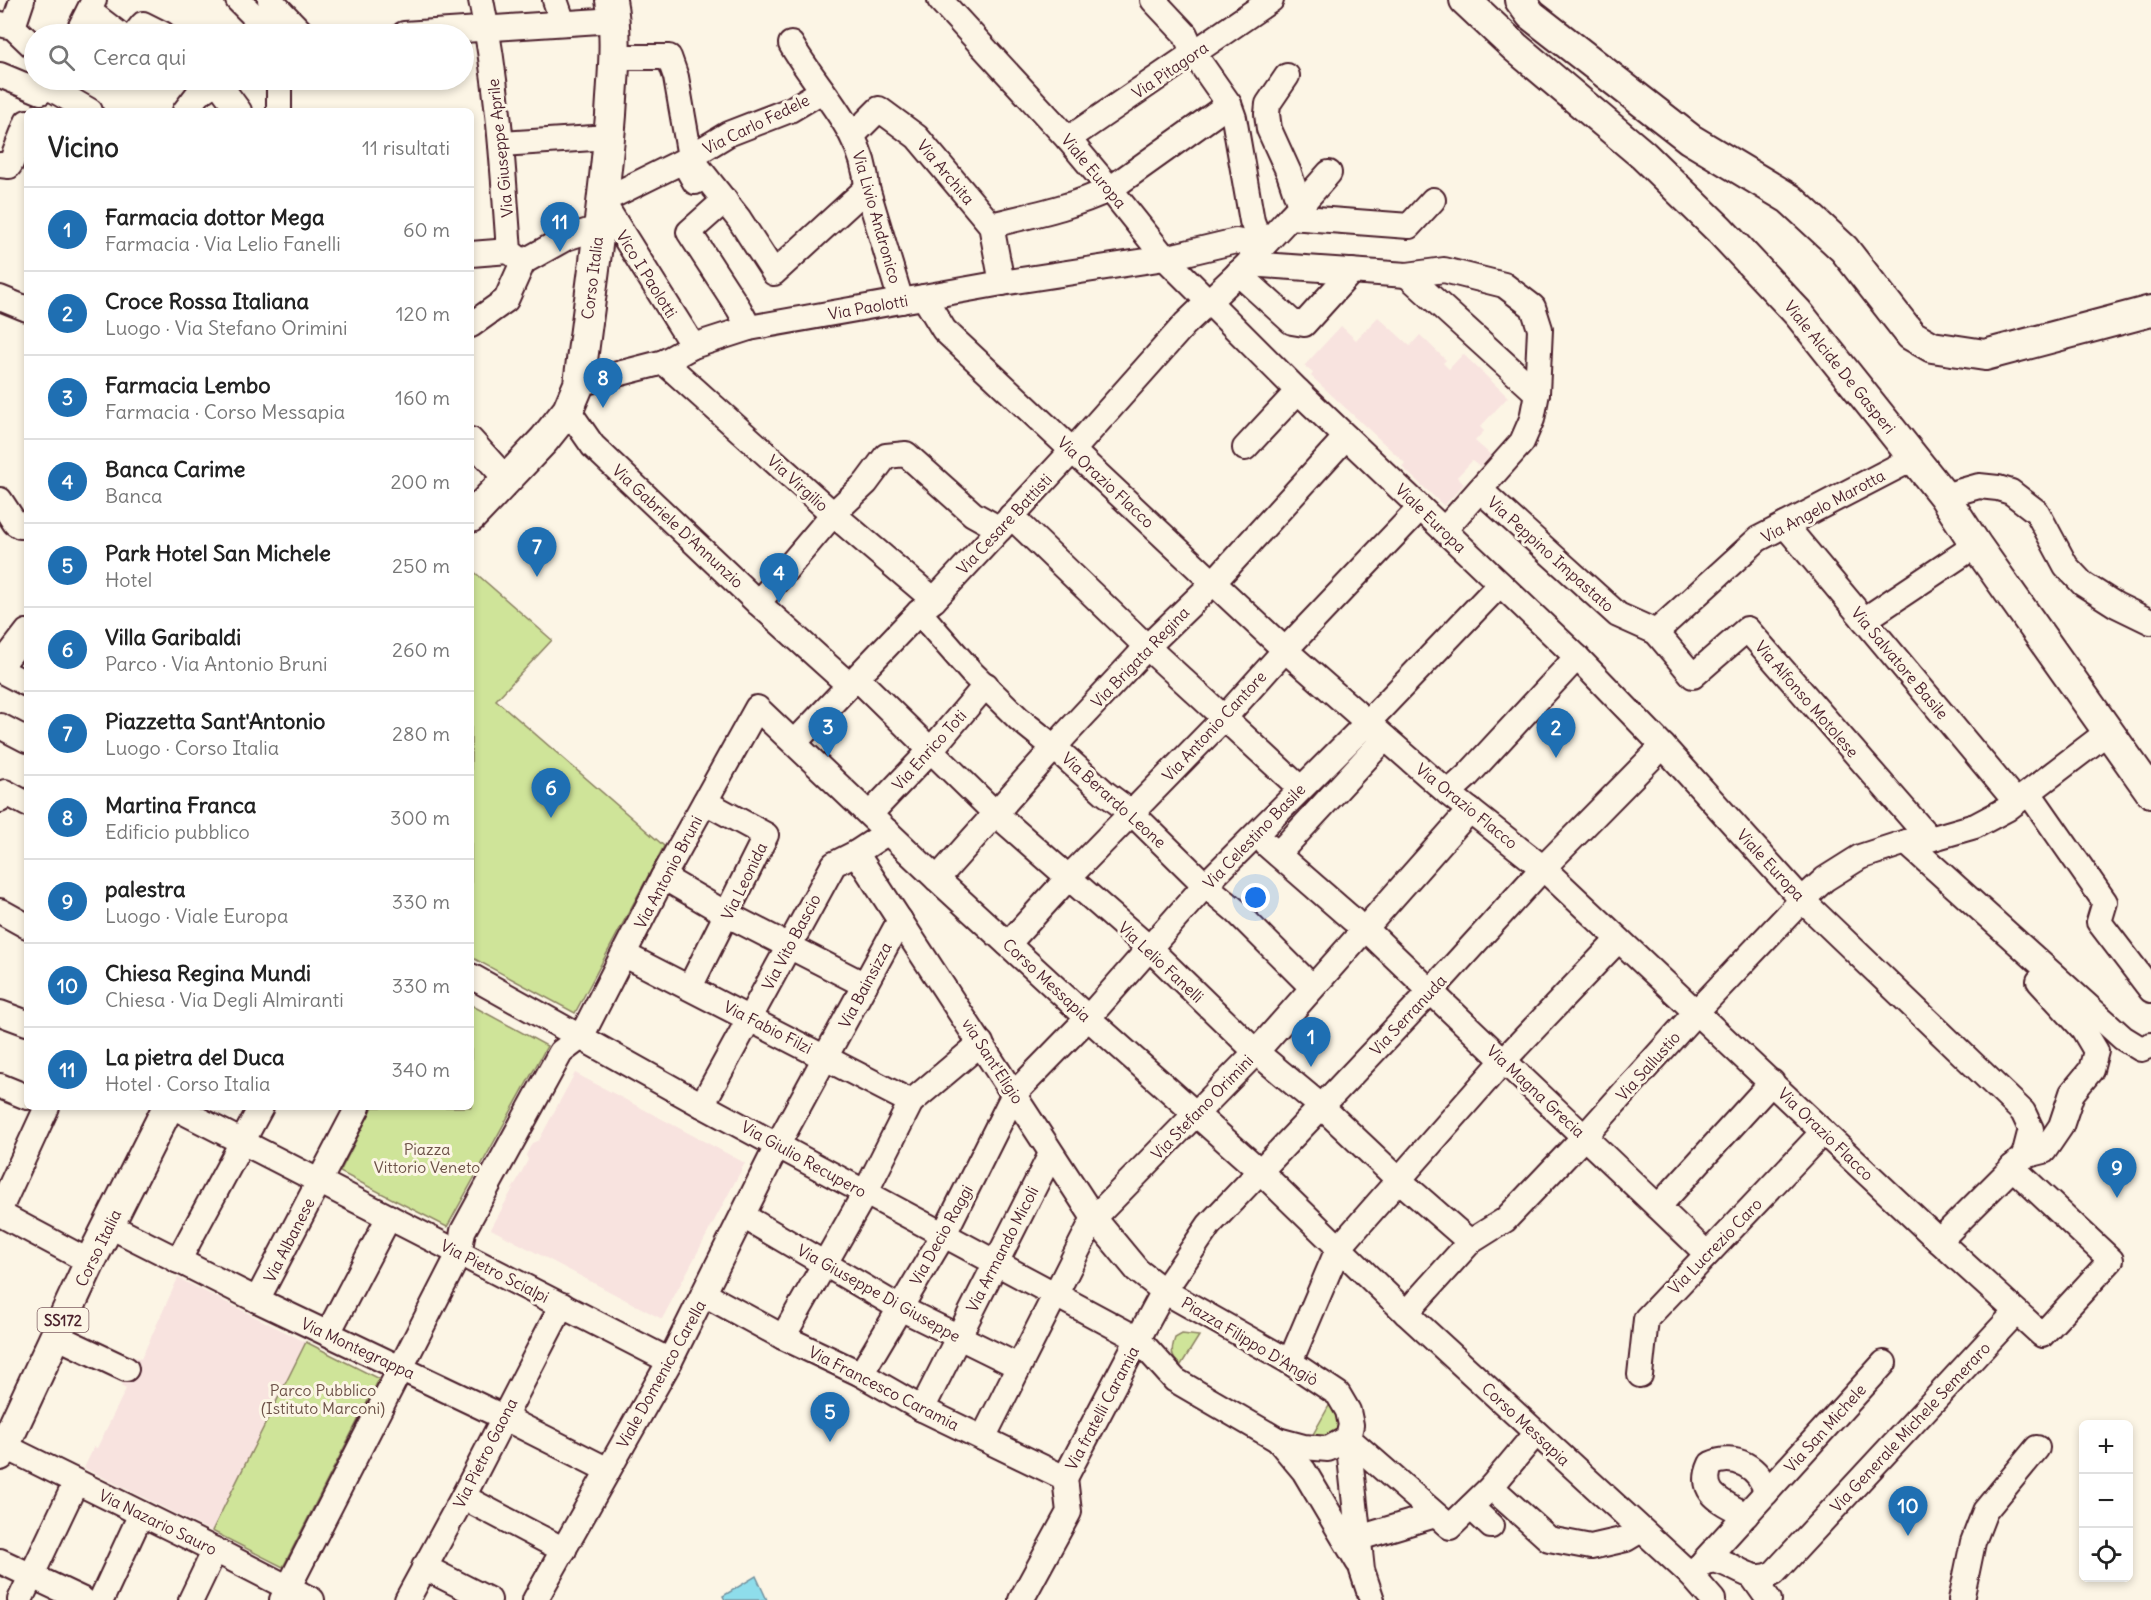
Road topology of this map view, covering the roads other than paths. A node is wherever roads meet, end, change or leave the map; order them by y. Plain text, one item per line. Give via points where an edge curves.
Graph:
1 (22, 0) edge
2 (238, 0) edge
3 (481, 0) edge
4 (555, 0) edge
5 (1153, 0) edge
6 (1271, 0) edge
7 (943, 1) edge
8 (276, 2) edge
9 (92, 5) edge
10 (1526, 7) edge
11 (1475, 8) edge
12 (613, 10) edge
13 (563, 23) junction
14 (82, 24) edge
15 (110, 24) edge
16 (262, 24) edge
17 (292, 24) edge
18 (7, 25) edge
19 (486, 28) junction
20 (474, 29) edge
21 (24, 39) edge
22 (791, 44) dead end
23 (1194, 54) junction
24 (615, 57) junction
25 (0, 75) edge
26 (1287, 76) dead end
27 (24, 85) edge
28 (203, 90) edge
29 (224, 90) edge
30 (279, 90) edge
31 (822, 91) junction
32 (41, 92) edge
33 (1228, 104) junction
34 (82, 108) edge
35 (187, 108) edge
36 (237, 108) edge
37 (279, 108) edge
38 (24, 128) edge
39 (853, 135) junction
40 (609, 137) junction
41 (1068, 139) junction
42 (501, 144) junction
43 (690, 156) junction
44 (4, 165) edge
45 (1329, 174) dead end
46 (709, 180) junction
47 (867, 188) junction
48 (1110, 189) junction
49 (725, 200) junction
50 (1432, 200) dead end
51 (1295, 211) junction
52 (600, 215) junction
53 (991, 225) junction
54 (474, 254) edge
55 (516, 256) junction
56 (1164, 258) junction
57 (1249, 261) junction
58 (1352, 271) junction
59 (1407, 275) junction
60 (1002, 283) junction
61 (0, 298) edge
62 (912, 299) junction
63 (1209, 301) junction
64 (24, 308) edge
65 (2151, 311) edge
66 (474, 323) edge
67 (749, 328) junction
68 (693, 346) junction
69 (664, 362) junction
70 (1298, 391) junction
71 (1537, 393) junction
72 (573, 397) junction
73 (1346, 437) junction
74 (474, 443) edge
75 (1245, 448) dead end
76 (1073, 450) junction
77 (1914, 458) junction
78 (507, 480) junction
79 (1480, 490) junction
80 (1944, 496) junction
81 (0, 500) edge
82 (1420, 508) junction
83 (474, 513) edge
84 (833, 514) junction
85 (1005, 522) junction
86 (24, 525) edge
87 (1785, 525) junction
88 (1444, 530) junction
89 (1976, 545) junction
90 (1212, 583) junction
91 (1500, 584) junction
92 (758, 603) junction
93 (926, 606) junction
94 (1864, 620) junction
95 (2151, 622) edge
96 (1656, 632) junction
97 (15, 635) edge
98 (1147, 647) junction
99 (1284, 650) junction
100 (1576, 657) junction
101 (0, 668) edge
102 (853, 681) junction
103 (24, 682) edge
104 (986, 685) junction
105 (757, 708) joint
106 (1224, 718) junction
107 (0, 726) edge
108 (1376, 730) junction
109 (2109, 731) junction
110 (24, 738) edge
111 (795, 742) junction
112 (1663, 746) junction
113 (1055, 748) junction
114 (930, 751) junction
115 (1300, 788) junction
116 (2151, 792) edge
117 (1448, 793) junction
118 (2, 796) edge
119 (2022, 797) junction
120 (705, 802) junction
121 (24, 803) edge
122 (1470, 810) junction
123 (1132, 813) junction
124 (870, 814) junction
125 (996, 814) junction
126 (888, 832) junction
127 (1256, 836) junction
128 (1918, 840) junction
129 (856, 853) junction
130 (1278, 854) junction
131 (1543, 868) junction
132 (663, 877) junction
133 (1068, 877) junction
134 (938, 879) junction
135 (1206, 885) junction
136 (1802, 900) junction
137 (0, 911) edge
138 (728, 915) junction
139 (900, 920) junction
140 (24, 924) edge
141 (1359, 924) junction
142 (1618, 940) junction
143 (1008, 944) junction
144 (2019, 944) junction
145 (789, 945) junction
146 (1149, 948) junction
147 (625, 955) junction
148 (474, 978) edge
149 (865, 985) junction
150 (690, 987) junction
151 (1312, 987) junction
152 (2151, 990) edge
153 (1431, 991) junction
154 (1697, 1011) junction
155 (0, 1013) edge
156 (751, 1018) junction
157 (1088, 1018) junction
158 (24, 1022) edge
159 (581, 1037) junction
160 (981, 1043) junction
161 (2151, 1045) edge
162 (1256, 1052) junction
163 (827, 1058) junction
164 (1503, 1061) junction
165 (1772, 1082) junction
166 (0, 1086) edge
167 (1014, 1094) junction
168 (24, 1096) edge
169 (911, 1102) junction
170 (702, 1105) junction
171 (1322, 1107) junction
172 (46, 1110) edge
173 (166, 1110) edge
174 (180, 1110) edge
175 (259, 1110) edge
176 (356, 1110) edge
177 (1196, 1114) junction
178 (1823, 1132) junction
179 (1585, 1136) junction
180 (242, 1141) junction
181 (778, 1144) junction
182 (1051, 1154) junction
183 (2018, 1162) junction
184 (1261, 1172) junction
185 (320, 1180) junction
186 (1399, 1180) junction
187 (865, 1192) junction
188 (1658, 1207) junction
189 (0, 1209) edge
190 (0, 1214) edge
191 (742, 1216) junction
192 (389, 1217) junction
193 (1094, 1218) junction
194 (108, 1225) junction
195 (944, 1234) junction
196 (1939, 1240) junction
197 (1470, 1242) junction
198 (1338, 1249) junction
199 (459, 1254) junction
200 (1707, 1254) junction
201 (178, 1261) junction
202 (90, 1263) junction
203 (824, 1263) junction
204 (995, 1263) junction
205 (1164, 1291) junction
206 (704, 1294) junction
207 (1056, 1295) junction
208 (257, 1300) junction
209 (562, 1305) junction
210 (900, 1308) junction
211 (2016, 1312) junction
212 (1406, 1313) junction
213 (327, 1333) junction
214 (56, 1335) junction
215 (958, 1336) junction
216 (783, 1337) junction
217 (1138, 1339) junction
218 (670, 1361) junction
219 (1290, 1362) junction
220 (1884, 1363) dead end
221 (1018, 1366) junction
222 (399, 1368) junction
223 (126, 1369) dead end
224 (861, 1374) junction
225 (1640, 1375) dead end
226 (922, 1408) junction
227 (503, 1417) junction
228 (1536, 1433) junction
229 (983, 1438) junction
230 (1348, 1438) junction
231 (1278, 1440) junction
232 (2037, 1448) dead end
233 (1, 1449) edge
234 (608, 1470) junction
235 (1065, 1478) junction
236 (76, 1482) junction
237 (1491, 1487) junction
238 (1766, 1493) junction
239 (463, 1497) junction
240 (1471, 1507) junction
241 (141, 1514) junction
242 (1436, 1515) junction
243 (1746, 1515) junction
244 (1491, 1526) dead end
245 (1641, 1530) junction
246 (1359, 1538) junction
247 (215, 1550) junction
248 (564, 1550) junction
249 (0, 1561) edge
250 (424, 1567) junction
251 (1697, 1569) junction
252 (1362, 1570) junction
253 (31, 1576) junction
254 (1752, 1576) junction
255 (285, 1594) edge
256 (20, 1600) edge
257 (83, 1600) edge
258 (102, 1600) edge
259 (191, 1600) edge
260 (312, 1600) edge
261 (406, 1600) edge
262 (489, 1600) edge
263 (535, 1600) edge
264 (1021, 1600) edge
265 (1372, 1600) edge
266 (1713, 1600) edge
267 (1769, 1600) edge
268 (1961, 1600) edge

1 - 18 street
2 - 16 street
3 - 19 street, Via Giuseppe Aprile
4 - 13 street
5 - 23 street via 1185,34
6 - 23 street, Via Pitagora
7 - 41 street, Viale Europa
8 - 17 street
9 - 14 street
9 - 15 street
10 - 11 main road
10 - 65 main road via 1690,139 1790,199 1844,249 1911,335 1932,347 1985,355
11 - 77 main road, Viale Alcide De Gasperi via 1515,47 1644,155 1719,229 1798,313
12 - 13 street
12 - 24 main road, Corso Italia
13 - 19 street
18 - 21 street
19 - 20 street
19 - 42 street, Via Giuseppe Aprile
22 - 31 street, Via Livio Andronico
23 - 33 street
23 - 41 street, Via Pitagora
24 - 40 main road, Corso Italia
24 - 43 street via 669,57
25 - 27 street
26 - 51 street via 1268,104 1267,114 1269,129 1289,173
28 - 35 street
29 - 36 street
30 - 37 street
31 - 39 street, Via Livio Andronico
31 - 43 street, Via Carlo Fedele
32 - 34 street
33 - 48 street
33 - 57 street via 1234,118 1252,221
38 - 44 street
39 - 47 street, Via Livio Andronico
39 - 53 street, Via Archita via 879,109 917,137
40 - 42 street
40 - 52 main road, Corso Italia
41 - 48 street, Viale Europa
42 - 55 street, Via Giuseppe Aprile
43 - 46 street
45 - 51 street, Via Cesare Battisti
46 - 49 street
46 - 52 street, Via Carlo Fedele via 698,187 683,161
47 - 49 street via 774,273
47 - 62 street, Via Livio Andronico
48 - 53 street via 1052,210
48 - 56 street, Viale Europa
49 - 67 street via 689,232
50 - 51 street via 1409,226
51 - 57 street, Via Cesare Battisti
52 - 55 street via 566,238
52 - 68 street, Vico I Paolotti
52 - 72 main road, Corso Italia
53 - 60 street, Via Archita
54 - 55 street
55 - 66 street via 506,300
56 - 57 street, Via Paolotti via 1236,241
56 - 60 street, Via Paolotti
56 - 63 street, Viale Europa
57 - 58 street, Via Paolotti
57 - 58 street via 1292,322 1304,324
57 - 63 street, Via Cesare Battisti
58 - 59 street, Via Paolotti
59 - 71 street
59 - 71 street, Via Paolotti via 1444,270 1504,285 1533,307 1540,329
60 - 62 street, Via Paolotti
61 - 64 street
62 - 67 street, Via Paolotti
62 - 76 street, Via Orazio Flacco
63 - 70 street, Viale Europa
63 - 76 street, Via Cesare Battisti
67 - 68 street, Via Paolotti
68 - 69 street, Via Paolotti
69 - 72 street, Via Paolotti
69 - 84 street, Via Virgilio
70 - 73 street, Viale Europa
70 - 75 street
71 - 79 street, Via Paolotti via 1533,419 1522,442
72 - 78 main road via 544,440
72 - 92 street, Via Gabriele D'Annunzio via 593,446
73 - 82 street, Viale Europa
73 - 90 street, Via Brigata Regina
74 - 78 street
76 - 85 street, Via Cesare Battisti
76 - 90 street, Via Orazio Flacco
77 - 80 main road, Viale Alcide De Gasperi
77 - 87 street, Via Angelo Marotta
78 - 83 main road
79 - 88 street, Via Paolotti
79 - 96 street, Via Peppino Impastato via 1618,615
80 - 89 main road, Viale Alcide De Gasperi
80 - 95 street via 1979,486 2011,492 2037,512 2066,566 2083,584
81 - 86 street via 15,523
82 - 88 street, Viale Europa
82 - 99 street, Via Antonio Cantore
84 - 85 street via 866,483 886,456 906,454 973,514
84 - 92 street
84 - 93 street, Via Virgilio
85 - 93 street, Via Cesare Battisti
85 - 98 street
87 - 94 street, Via Salvatore Basile
87 - 96 street, Via Angelo Marotta via 1758,539
88 - 91 street, Viale Europa
89 - 94 street
89 - 109 main road, Viale Alcide De Gasperi
90 - 98 street, Via Brigata Regina
90 - 99 street, Via Orazio Flacco
91 - 100 street, Viale Europa
91 - 108 street, Via Celestino Basile
92 - 102 street, Via Gabriele D'Annunzio
93 - 102 street, Via Cesare Battisti
93 - 104 street, Via Berardo Leone via 972,674
94 - 119 street, Via Salvatore Basile
96 - 128 street, Via Alfonso Motolese via 1693,676 1746,629
97 - 101 street
98 - 106 street
98 - 113 street, Via Brigata Regina
99 - 106 street, Via Antonio Cantore
99 - 108 street, Via Orazio Flacco
100 - 112 street, Viale Europa
100 - 117 street
101 - 103 street
102 - 111 street, Via Cesare Battisti
102 - 114 street, Via Lelio Fanelli
104 - 113 street, Via Berardo Leone
104 - 114 street, Via Enrico Toti
105 - 111 street, Corso Messapia
105 - 120 street, Via Antonio Bruni
106 - 115 street
106 - 123 street, Via Antonio Cantore
107 - 110 street
108 - 115 street, Via Celestino Basile
108 - 117 street, Via Orazio Flacco
108 - 130 street, Via Celestino Basile
109 - 116 main road, Viale Alcide De Gasperi
109 - 119 street, Via Sallustio
111 - 124 street, Corso Messapia
112 - 131 street, Via Serranuda
112 - 136 street, Viale Europa
113 - 123 street, Via Berardo Leone
113 - 125 street, Via Brigata Regina
114 - 124 street, Via Enrico Toti
114 - 125 street, Via Lelio Fanelli
115 - 127 street, Via Celestino Basile
117 - 122 street, Via Orazio Flacco
118 - 121 street
119 - 128 street, Via Sallustio via 1975,826
119 - 152 street via 2105,902 2099,922
120 - 132 street, Via Antonio Bruni
120 - 138 street, Via Leonida via 766,835
122 - 131 street, Via Orazio Flacco
122 - 141 street, Via Stefano Orimini
123 - 133 street, Via Antonio Cantore
123 - 135 street, Via Berardo Leone
124 - 126 street, Corso Messapia
125 - 133 street, Via Lelio Fanelli
125 - 134 street, Via Brigata Regina
126 - 129 street
126 - 134 street, Corso Messapia
127 - 130 street, Via Magna Grecia
127 - 135 street, Via Celestino Basile
128 - 136 street, Via Sallustio via 1860,857 1825,879
128 - 144 street
129 - 139 street, via Sant'Eligio
129 - 145 street, Via Vito Bascio via 834,864
130 - 141 street, Via Magna Grecia
131 - 142 street, Via Orazio Flacco
131 - 153 street, Via Serranuda
132 - 138 street
132 - 147 street, Via Antonio Bruni
133 - 143 street, Via Antonio Cantore
133 - 146 street, Via Lelio Fanelli
134 - 143 street, Corso Messapia
135 - 146 street, Via Celestino Basile
135 - 151 street, Via Berardo Leone
136 - 154 street, Via Sallustio
136 - 183 street, Viale Europa via 2024,1112 2031,1129
137 - 140 street
138 - 145 street
138 - 150 street, Via Leonida
139 - 149 street, Via Bainsizza
139 - 160 street, via Sant'Eligio
141 - 151 street, Via Stefano Orimini
141 - 153 street, Via Magna Grecia
142 - 154 street, Via Orazio Flacco
142 - 164 street
143 - 157 street, Corso Messapia
144 - 161 street via 2123,1038 2141,1049
144 - 183 street via 2021,960 2083,1029 2096,1051 2091,1070 2072,1093 2055,1135 2043,1151
145 - 149 street
145 - 156 street, Via Vito Bascio
146 - 157 street, Via Celestino Basile
146 - 162 street, Via Lelio Fanelli
147 - 150 street, Via Fabio Filzi
147 - 159 street, Via Antonio Bruni
148 - 159 street, Via Giulio Recupero
149 - 163 street, Via Bainsizza
150 - 156 street, Via Fabio Filzi
151 - 162 street, Via Stefano Orimini
153 - 164 street, Via Magna Grecia
153 - 171 street, Via Serranuda
154 - 165 street, Via Orazio Flacco
154 - 179 street, Via Sallustio
155 - 158 street
156 - 163 street, Via Fabio Filzi
156 - 170 street, Via Vito Bascio
157 - 167 street, Via Celestino Basile
157 - 177 street, Corso Messapia
159 - 170 street, Via Giulio Recupero
159 - 199 street via 561,1052 463,1231
160 - 167 street, via Sant'Eligio
160 - 169 street
162 - 171 street, Via Lelio Fanelli
162 - 177 street, Via Stefano Orimini
163 - 169 street, Via Fabio Filzi
163 - 181 street, Via Bainsizza
164 - 179 street, Via Magna Grecia
164 - 186 street
165 - 178 street, Via Orazio Flacco
165 - 188 street
166 - 168 street
167 - 182 street, via Sant'Eligio
167 - 195 street, Via Decio Raggi
169 - 187 street
170 - 181 street, Via Giulio Recupero
171 - 184 street, Via Serranuda
171 - 186 street, Via Lelio Fanelli
172 - 189 street
173 - 194 main road, Corso Italia / SS172
174 - 180 street, Via Pietro Scialpi
175 - 180 street
176 - 185 street
177 - 184 street, Corso Messapia
177 - 193 street, Via Stefano Orimini
178 - 196 street, Via Orazio Flacco
178 - 200 street, Via Lucrezio Caro
179 - 188 street, Via Magna Grecia
179 - 197 street, Via Sallustio via 1505,1220
180 - 185 street, Via Pietro Scialpi
180 - 201 street
181 - 187 street, Via Giulio Recupero
181 - 191 street, Viale Domenico Carella
182 - 193 street, via Sant'Eligio
182 - 204 street, Via Armando Micoli
183 - 196 street
183 - 211 street via 2111,1260 2042,1335
184 - 198 street, Corso Messapia
184 - 205 street, Via Serranuda via 1209,1225
185 - 192 street, Via Pietro Scialpi
185 - 208 street, Via Albanese
186 - 197 street, Via Lelio Fanelli
186 - 198 street
187 - 195 street, Via Giulio Recupero
187 - 203 street
188 - 200 street, Via Magna Grecia
190 - 202 street
191 - 203 street, Via Giuseppe Di Giuseppe
191 - 206 street, Viale Domenico Carella
192 - 199 street, Via Pietro Scialpi
192 - 213 street
193 - 205 street, via Sant'Eligio via 1137,1270
193 - 207 street, Via Stefano Orimini
194 - 201 street, Via Montegrappa
194 - 202 main road, Corso Italia / SS172
195 - 204 street, Via Giulio Recupero
195 - 210 street, Via Decio Raggi
196 - 211 street, Via Orazio Flacco
197 - 212 street, Via Sallustio
198 - 212 street, Corso Messapia
198 - 219 street
199 - 209 street, Via Pietro Scialpi
199 - 222 street
200 - 225 street, Via Lucrezio Caro via 1646,1319
201 - 208 street, Via Montegrappa
202 - 214 main road, Corso Italia / SS172
203 - 210 street, Via Giuseppe Di Giuseppe
203 - 216 street
204 - 207 street, Via Giulio Recupero
204 - 215 street, Via Armando Micoli
205 - 217 street, Piazza Filippo D'Angiò
205 - 219 street, Piazza Filippo D'Angiò
206 - 216 street, Via Francesco Caramia
206 - 218 street, Viale Domenico Carella
207 - 217 street, Via Giulio Recupero
207 - 221 street, Via Stefano Orimini
208 - 213 street, Via Montegrappa
209 - 218 street, Via Pietro Scialpi
209 - 227 street, Via Pietro Gaona
210 - 215 street, Via Giuseppe Di Giuseppe
210 - 224 street, Via Decio Raggi
211 - 254 street, Via Generale Michele Semeraro via 1774,1573 1767,1578
212 - 228 street, Corso Messapia
213 - 222 street, Via Montegrappa
214 - 223 street
214 - 233 main road, Corso Italia / SS172
215 - 221 street, Via Giuseppe Di Giuseppe
215 - 226 street, Via Armando Micoli
216 - 224 street, Via Francesco Caramia
217 - 231 street, Piazza Filippo D'Angiò via 1175,1380
217 - 235 street, Via fratelli Caramia
218 - 234 street, Viale Domenico Carella
219 - 230 street, Piazza Filippo D'Angiò via 1338,1394 1348,1412
220 - 238 street, Via San Michele
221 - 229 street, Via Stefano Orimini
222 - 227 street, Via Montegrappa
222 - 255 street
224 - 226 street, Via Francesco Caramia
226 - 229 street, Via Francesco Caramia
227 - 234 street, Via Montegrappa
227 - 239 street, Via Pietro Gaona
228 - 237 street
228 - 245 street, Corso Messapia
229 - 235 street, Via Francesco Caramia
230 - 231 street, Piazza Filippo D'Angiò via 1328,1449
230 - 242 street
230 - 246 street, Piazza Filippo D'Angiò
231 - 252 street, Piazza Filippo D'Angiò via 1304,1471
232 - 268 street via 1985,1511 1973,1542
233 - 236 street, Via Nazario Sauro
234 - 248 street, Viale Domenico Carella
235 - 264 street, Via fratelli Caramia via 1069,1512
236 - 241 street, Via Nazario Sauro
236 - 253 street
237 - 240 street
237 - 245 street via 1549,1539 1591,1547 1626,1539
238 - 243 street, Via San Michele
238 - 243 street, Via San Michele via 1764,1482 1739,1460 1721,1459 1711,1464 1705,1475 1706,1486
239 - 248 street
239 - 250 street, Via Pietro Gaona
240 - 242 street via 1450,1527
240 - 244 street
241 - 247 street, Via Nazario Sauro
241 - 258 street
242 - 246 street
243 - 251 street, Via San Michele
245 - 251 street, Corso Messapia
246 - 252 street, Piazza Filippo D'Angiò
247 - 255 street, Via Nazario Sauro
247 - 259 street
248 - 263 street, Viale Domenico Carella
249 - 253 street
250 - 261 street, Via Pietro Gaona
250 - 262 street
251 - 254 street via 1715,1560
251 - 266 street, Corso Messapia
252 - 265 street, Piazza Filippo D'Angiò
253 - 256 street
253 - 257 street
254 - 267 street
255 - 260 street, Via Nazario Sauro

